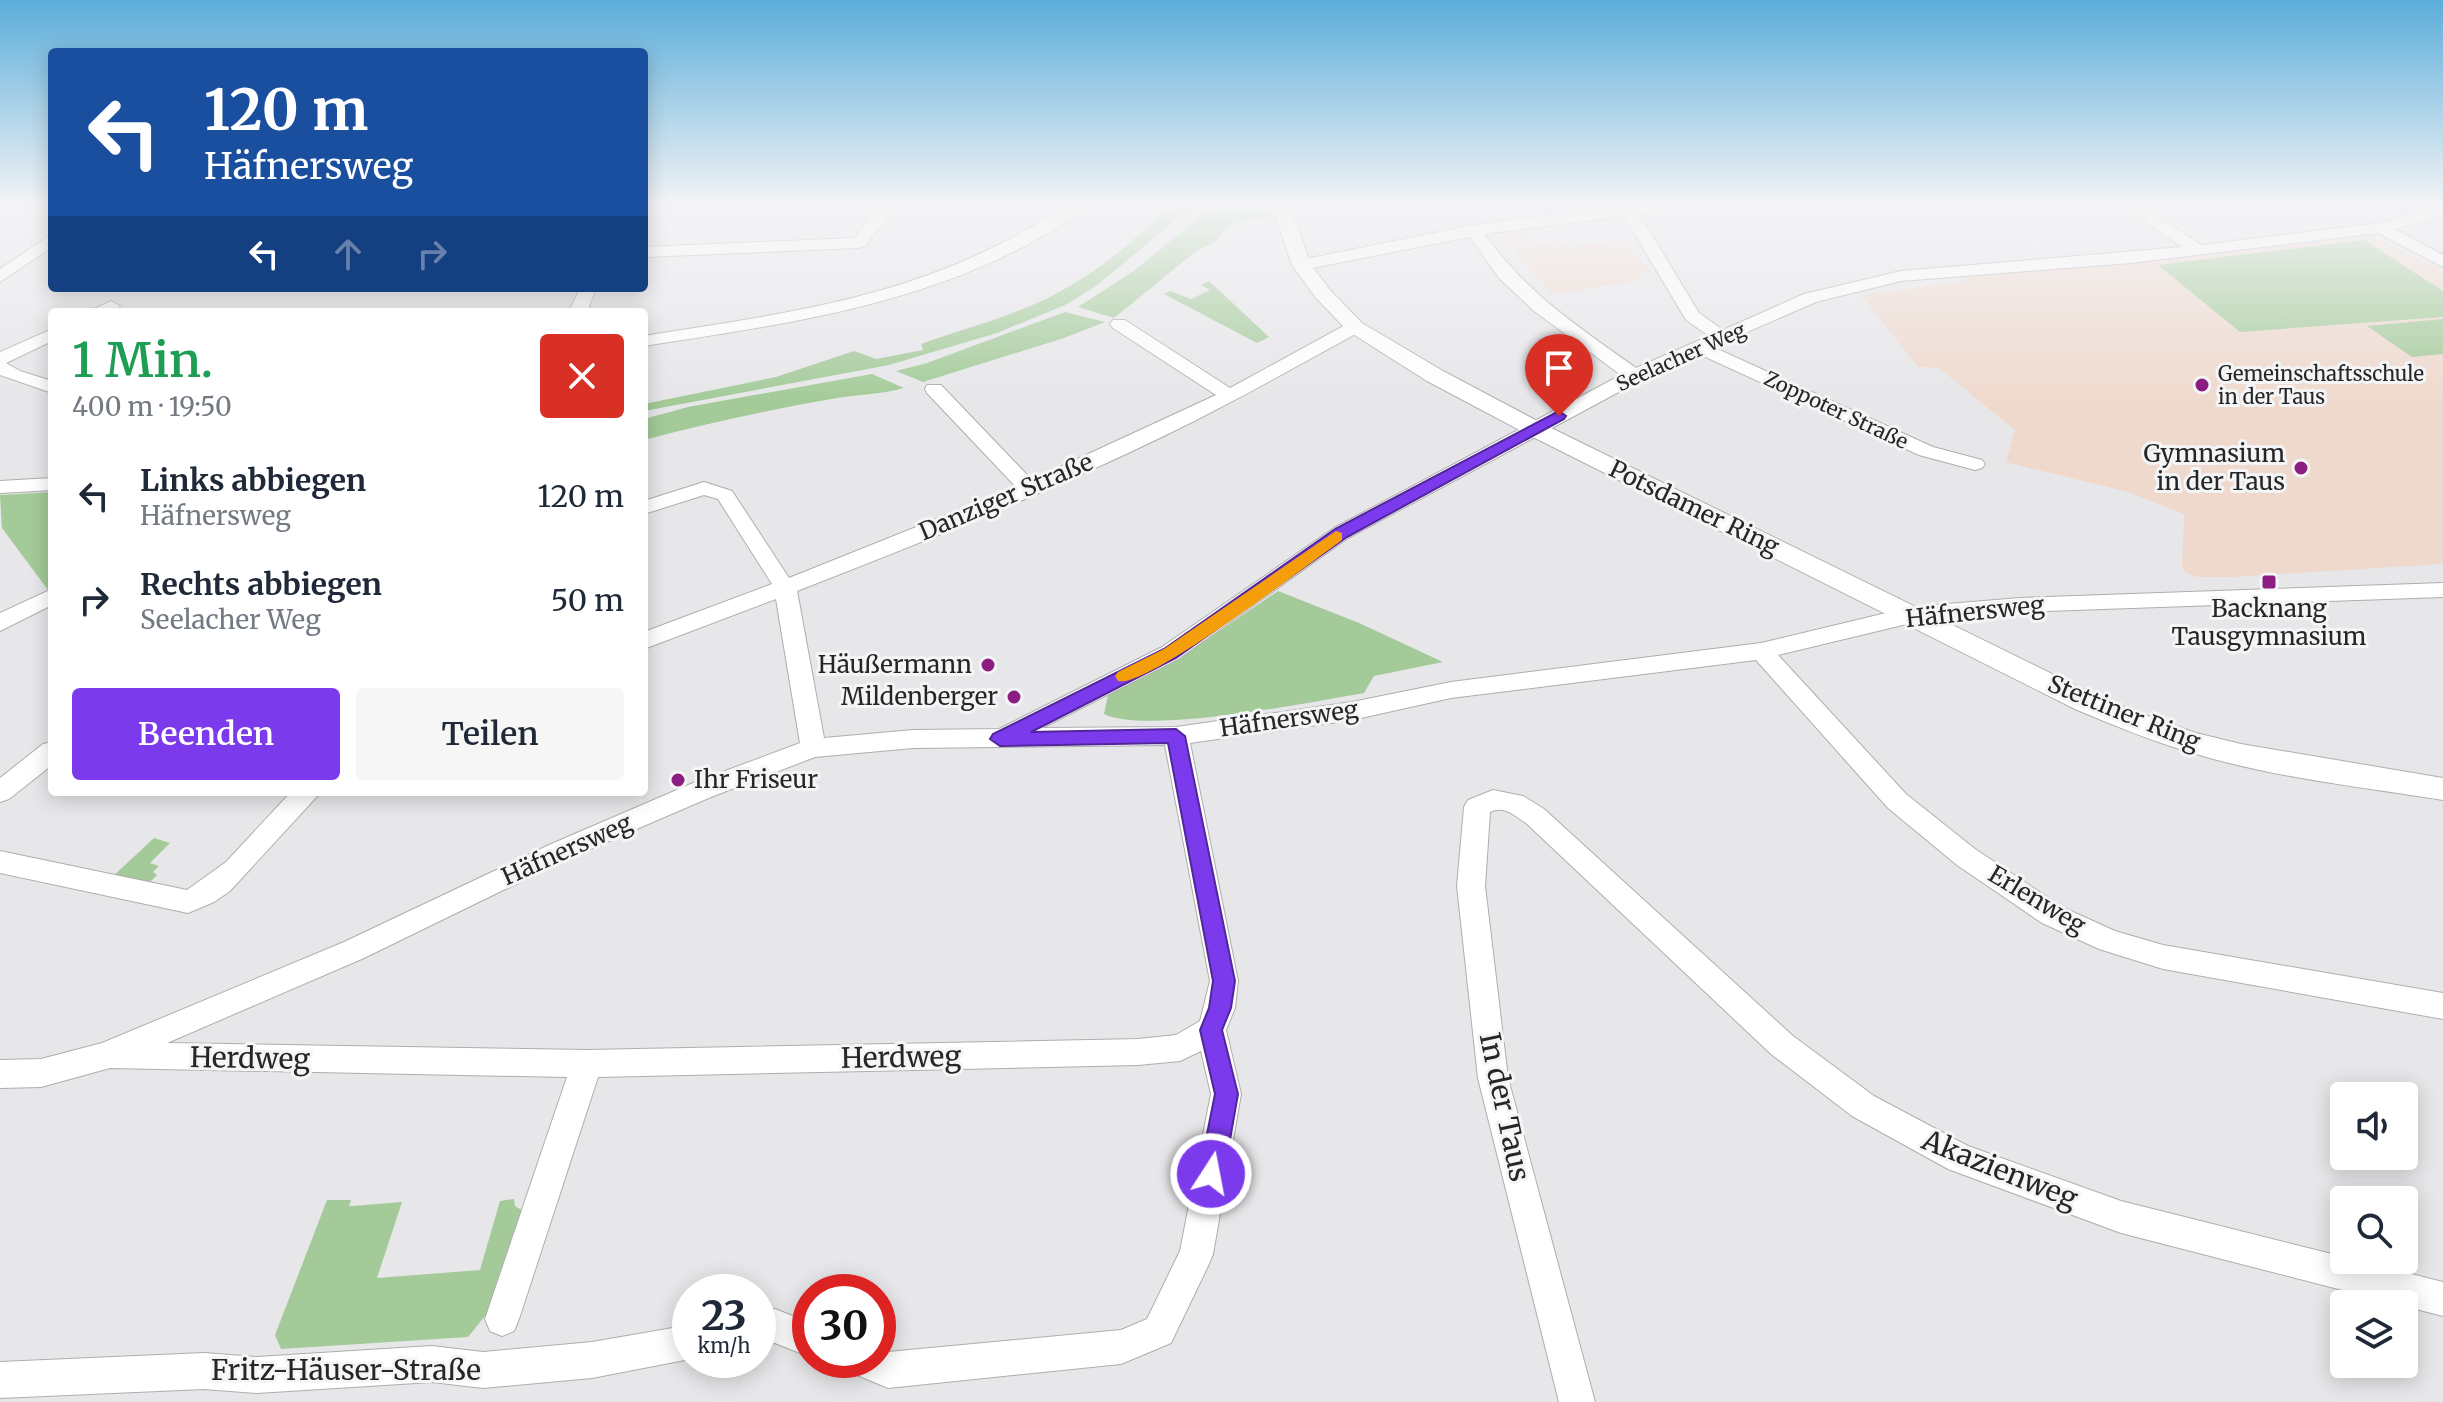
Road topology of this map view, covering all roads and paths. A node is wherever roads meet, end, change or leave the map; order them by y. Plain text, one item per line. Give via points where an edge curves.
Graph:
1 (961, 271) edge
2 (1307, 271) edge
3 (1503, 271) edge
4 (1665, 271) edge
5 (1969, 271) edge
6 (1119, 324) dead end
7 (1355, 327) junction
8 (48, 336) edge
9 (1723, 338) junction
10 (648, 340) edge
11 (1700, 348) junction
12 (0, 359) edge
13 (0, 367) edge
14 (1634, 376) junction
15 (48, 386) edge
16 (934, 389) dead end
17 (1230, 396) junction
18 (1535, 429) junction
19 (1975, 464) dead end
20 (48, 484) edge
21 (0, 487) edge
22 (1029, 489) junction
23 (648, 507) edge
24 (785, 588) junction
25 (2443, 590) edge
26 (48, 598) edge
27 (1911, 615) junction
28 (0, 623) edge
29 (648, 639) edge
30 (1761, 651) junction
31 (1176, 736) junction
32 (1000, 739) junction
33 (813, 748) junction
34 (48, 754) edge
35 (2443, 789) edge
36 (0, 792) edge
37 (304, 796) edge
38 (1477, 807) joint
39 (0, 862) edge
40 (2443, 1006) edge
41 (1211, 1030) junction
42 (105, 1056) junction
43 (587, 1064) junction
44 (0, 1074) edge
45 (2443, 1299) edge
46 (502, 1319) dead end
47 (672, 1345) edge
48 (896, 1369) edge
49 (0, 1380) edge
50 (1577, 1402) edge

1 - 10 street via 827,311
2 - 7 street, Potsdamer Ring
3 - 14 street via 1540,307
4 - 9 street via 1692,316
5 - 9 street, Seelacher Weg via 1888,279 1810,298
6 - 17 street
7 - 17 street, Danziger Straße
7 - 18 street, Potsdamer Ring
8 - 12 street
9 - 11 street, Seelacher Weg
11 - 14 street, Seelacher Weg
11 - 19 street, Zoppoter Straße via 1926,451
13 - 15 street
14 - 18 street, Seelacher Weg
16 - 22 street
17 - 22 street, Danziger Straße
18 - 27 street, Potsdamer Ring
18 - 32 street, Seelacher Weg via 1341,533 1170,653
20 - 21 street
22 - 24 street, Danziger Straße
23 - 24 street via 704,488 725,495
24 - 29 street, Danziger Straße
24 - 33 street
25 - 27 street, Häfnersweg via 2020,605
26 - 28 street
27 - 30 street, Häfnersweg
27 - 35 street, Stettiner Ring via 2085,702 2160,732 2340,775
30 - 31 street, Häfnersweg via 1451,690 1352,711
30 - 40 street, Erlenweg via 1897,801 1966,857 2052,915 2109,941 2163,957
31 - 32 street, Häfnersweg
31 - 41 street via 1224,981
32 - 33 street, Häfnersweg via 913,739
33 - 42 street, Häfnersweg via 558,852 354,950
34 - 36 street
37 - 39 street via 217,887 188,902
38 - 45 street, Akazienweg via 1490,798 1522,807 1782,1045 1863,1106 1959,1158 2121,1217
38 - 50 street, In der Taus via 1471,886 1493,1078
41 - 43 street, Herdweg via 1180,1048 1138,1052
41 - 48 street via 1226,1094 1196,1254 1159,1331 1121,1347
42 - 43 street, Herdweg
42 - 44 street, Häfnersweg via 41,1073
43 - 46 street
47 - 49 street, Fritz-Häuser-Straße via 592,1360 483,1370 432,1364 257,1375 204,1371

